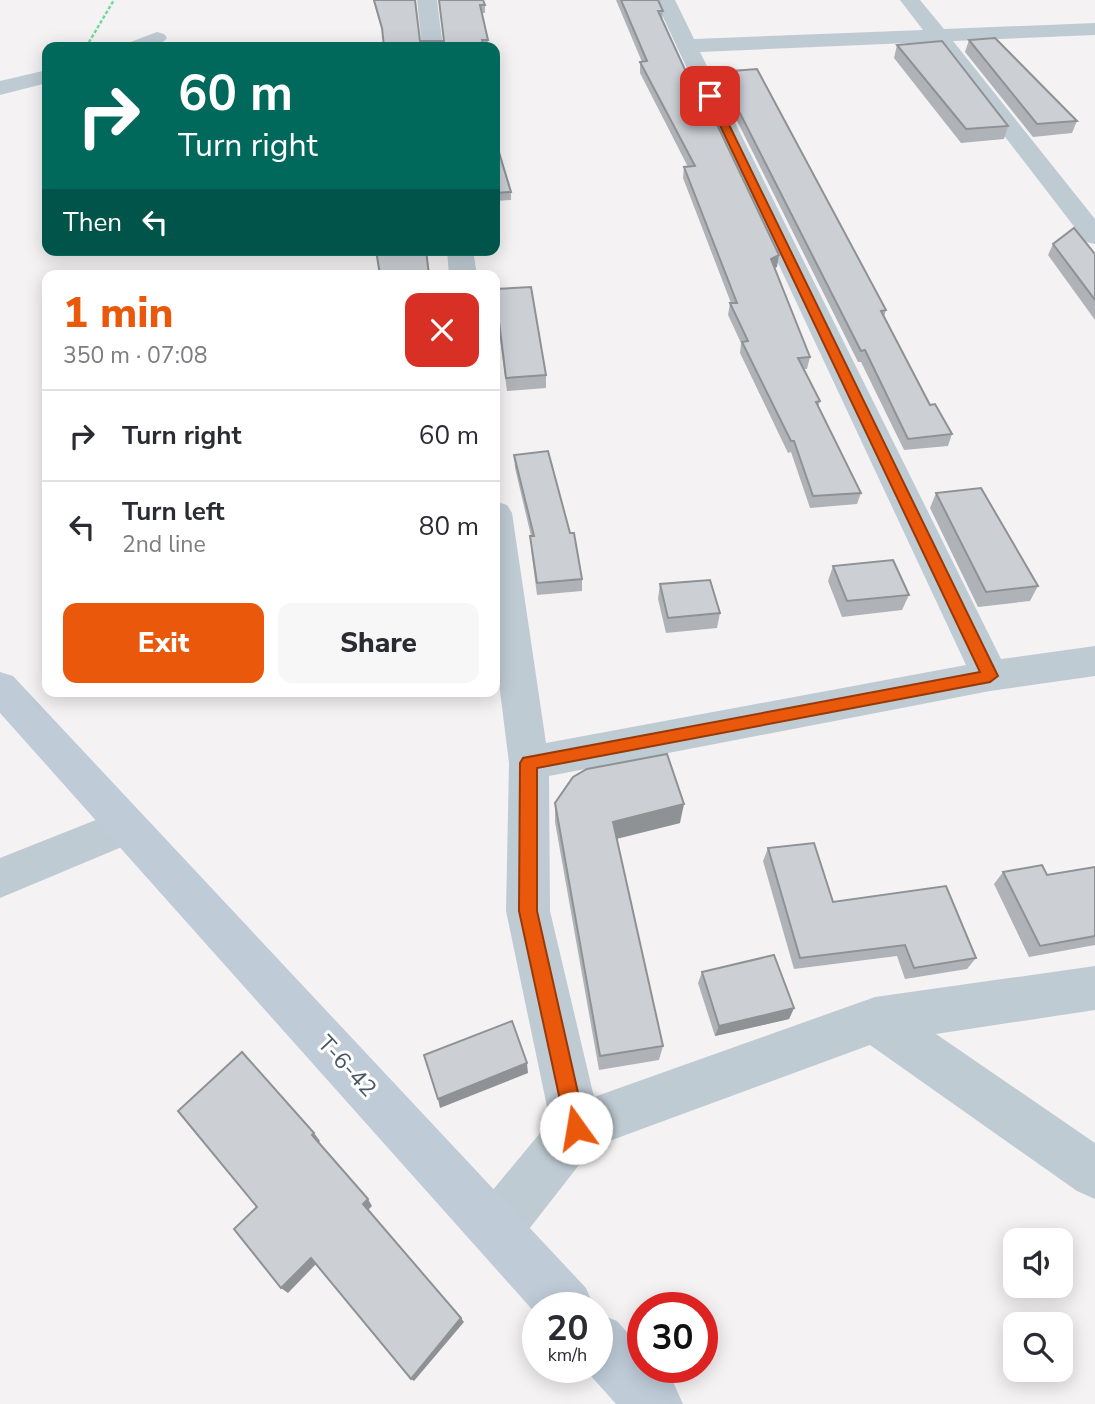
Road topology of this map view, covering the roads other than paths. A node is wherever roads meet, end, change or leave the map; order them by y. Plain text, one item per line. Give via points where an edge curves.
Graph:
1 (427, 0) edge
2 (665, 0) edge
3 (910, 0) edge
4 (1095, 29) edge
5 (936, 35) junction
6 (158, 38) dead end
7 (148, 42) edge
8 (432, 42) edge
9 (686, 46) junction
10 (42, 77) edge
11 (0, 88) edge
12 (1095, 236) edge
13 (500, 550) edge
14 (1095, 661) edge
15 (990, 676) junction
16 (0, 687) edge
17 (529, 763) junction
18 (126, 826) junction
19 (0, 878) edge
20 (1095, 988) edge
21 (875, 1020) junction
22 (576, 1128) junction
23 (1095, 1173) edge
24 (496, 1228) junction
25 (554, 1292) edge
26 (613, 1358) edge
27 (654, 1404) edge

1 - 8 street
2 - 9 street
3 - 5 street
4 - 5 street
5 - 9 street
5 - 12 street
6 - 7 street
9 - 15 street
10 - 11 street
13 - 17 street
14 - 15 street
15 - 17 street
16 - 18 main road, T-6-42
17 - 22 street via 528,911
18 - 19 street
18 - 24 main road, T-6-42
20 - 21 street
21 - 22 street
21 - 23 street
22 - 24 street
24 - 25 main road, T-6-42
26 - 27 main road

